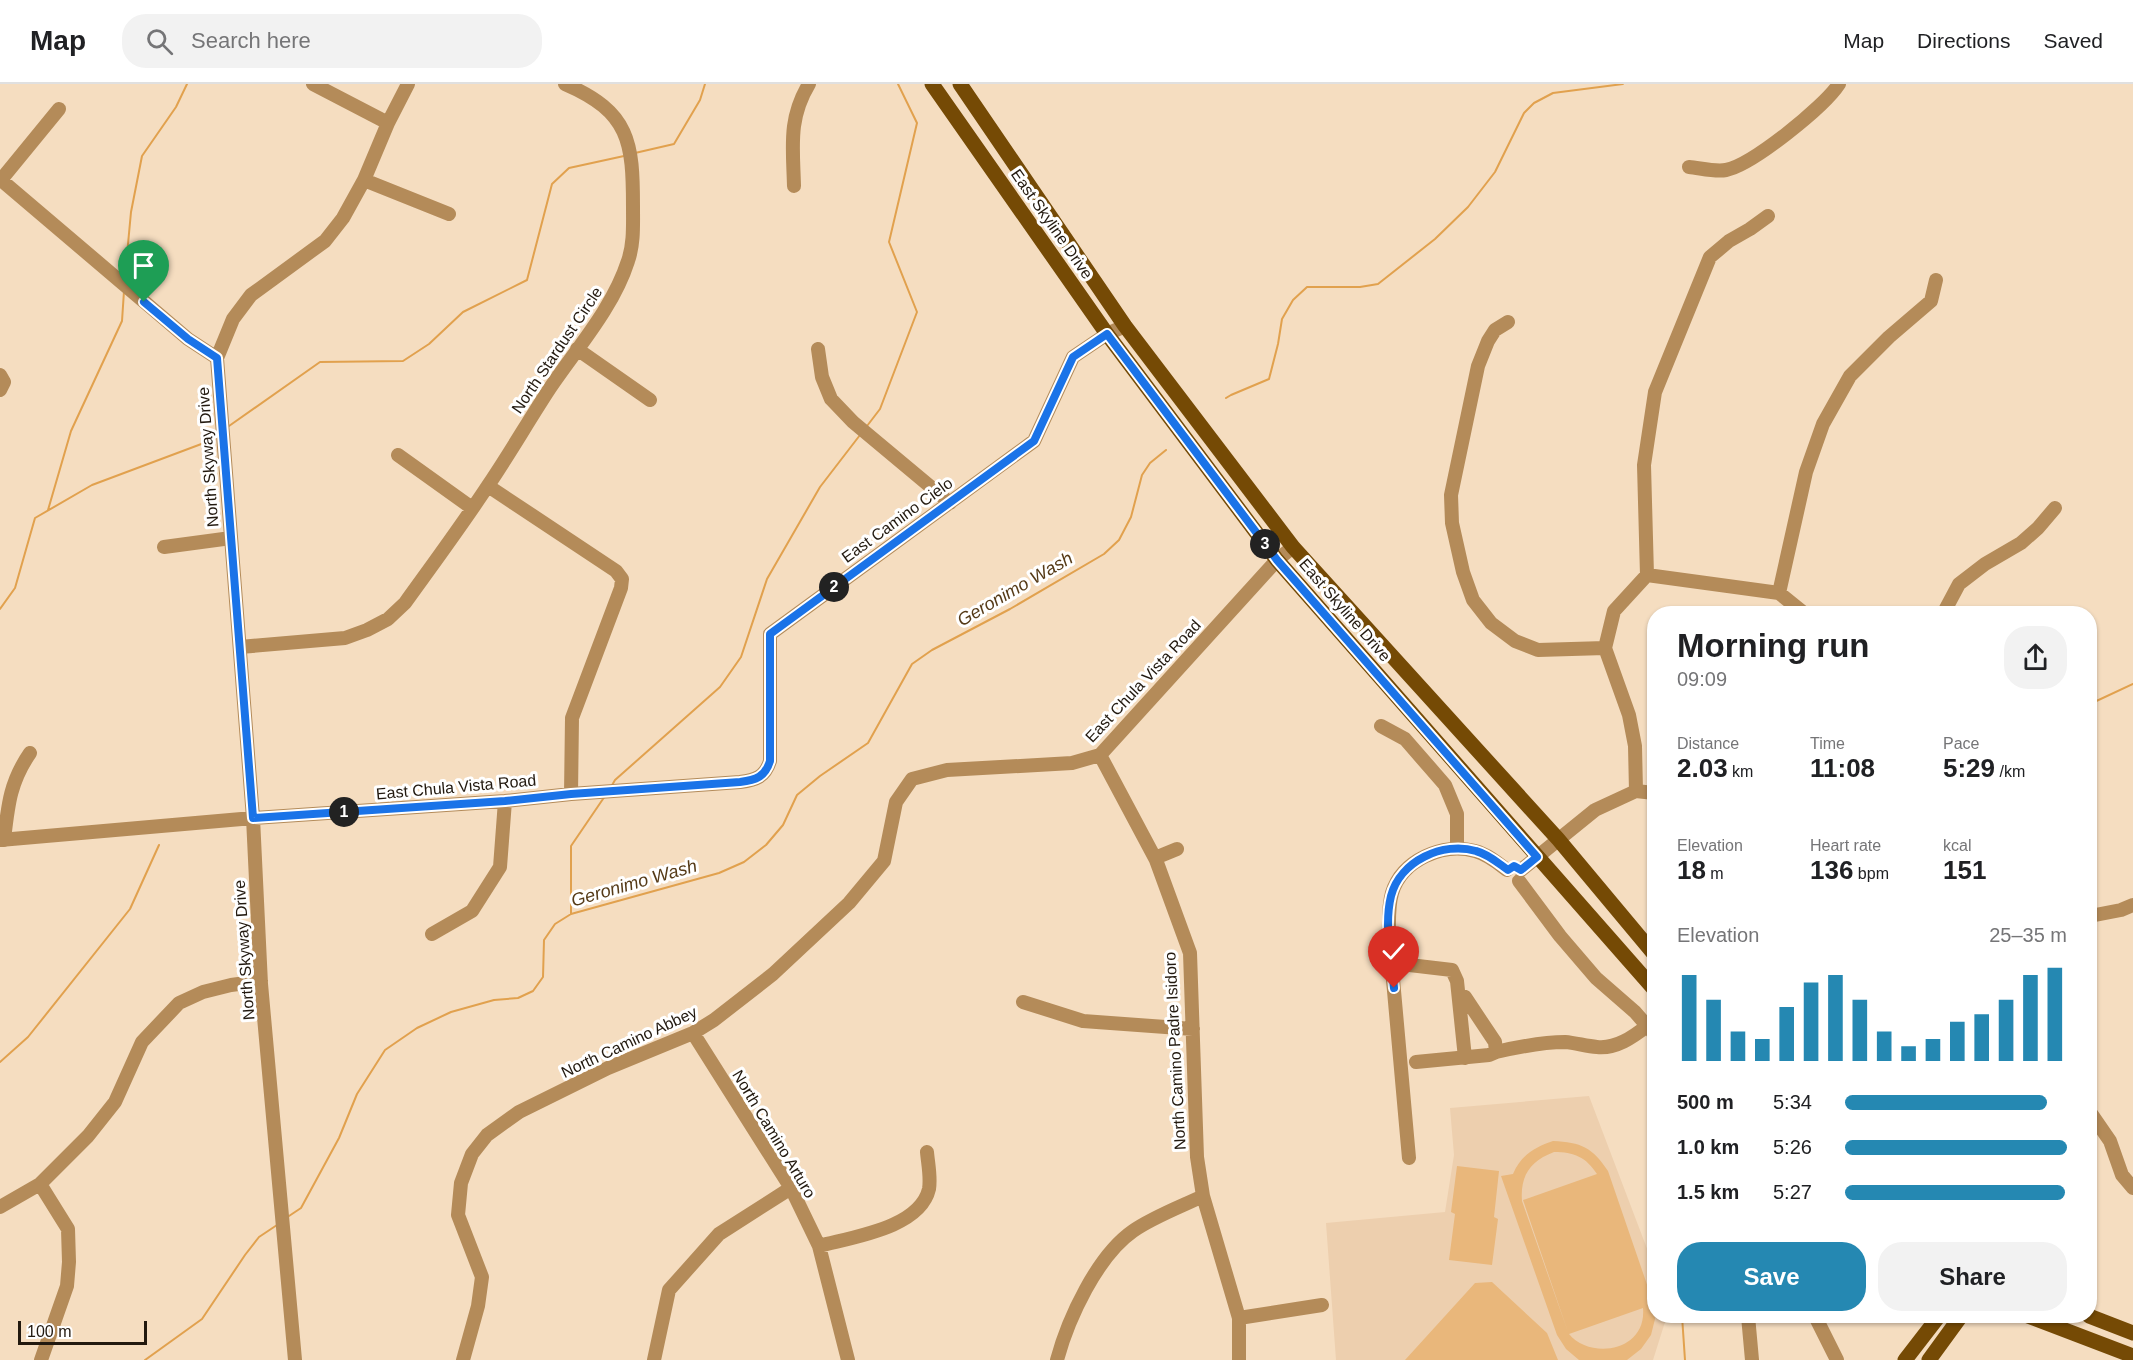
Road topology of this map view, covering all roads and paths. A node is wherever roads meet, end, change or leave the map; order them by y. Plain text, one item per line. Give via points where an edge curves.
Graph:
1 (313, 84) edge
2 (408, 84) edge
3 (565, 84) edge
4 (809, 84) edge
5 (932, 84) edge
6 (960, 84) edge
7 (1839, 84) edge
8 (58, 109) dead end
9 (388, 123) junction
10 (1689, 167) dead end
11 (0, 180) edge
12 (364, 180) junction
13 (794, 186) dead end
14 (449, 214) dead end
15 (1767, 216) dead end
16 (1936, 280) dead end
17 (1508, 322) dead end
18 (1125, 326) junction
19 (1107, 334) junction
20 (577, 349) junction
21 (818, 349) dead end
22 (217, 358) junction
23 (0, 375) edge
24 (0, 390) edge
25 (650, 400) dead end
26 (398, 455) dead end
27 (488, 486) junction
28 (950, 503) junction
29 (472, 508) junction
30 (2055, 508) dead end
31 (231, 538) junction
32 (164, 547) dead end
33 (1293, 547) junction
34 (1277, 560) junction
35 (1647, 576) junction
36 (1779, 593) junction
37 (1795, 606) edge
38 (1947, 606) edge
39 (240, 647) junction
40 (1605, 648) junction
41 (1381, 726) dead end
42 (30, 753) dead end
43 (1100, 755) junction
44 (765, 773) joint
45 (912, 779) joint
46 (1636, 791) junction
47 (1647, 792) edge
48 (571, 794) junction
49 (505, 801) junction
50 (253, 818) junction
51 (1558, 839) junction
52 (2, 840) edge
53 (1457, 848) junction
54 (1177, 849) dead end
55 (1537, 857) junction
56 (1155, 858) junction
57 (1516, 874) junction
58 (2133, 905) edge
59 (2097, 915) edge
60 (432, 934) dead end
61 (1647, 946) edge
62 (1392, 965) junction
63 (261, 981) junction
64 (1647, 981) edge
65 (1459, 995) junction
66 (1023, 1002) dead end
67 (1647, 1026) edge
68 (1193, 1029) junction
69 (1647, 1032) edge
70 (693, 1033) junction
71 (1496, 1052) junction
72 (1465, 1058) junction
73 (1416, 1062) dead end
74 (2097, 1122) edge
75 (927, 1152) dead end
76 (1409, 1158) dead end
77 (40, 1184) junction
78 (791, 1188) junction
79 (2133, 1188) edge
80 (1203, 1196) junction
81 (0, 1208) edge
82 (819, 1246) junction
83 (1322, 1305) dead end
84 (1239, 1318) junction
85 (2097, 1319) edge
86 (1749, 1323) edge
87 (1818, 1323) edge
88 (1934, 1323) edge
89 (1956, 1323) edge
90 (2046, 1323) edge
91 (2133, 1332) edge
92 (2133, 1356) edge
93 (40, 1360) edge
94 (295, 1360) edge
95 (463, 1360) edge
96 (654, 1360) edge
97 (848, 1360) edge
98 (1058, 1360) edge
99 (1239, 1360) edge
100 (1752, 1360) edge
101 (1837, 1360) edge
102 (1905, 1360) edge
103 (1929, 1360) edge

1 - 9 street
2 - 9 street, North Skyway Drive
3 - 20 street, North Stardust Circle via 614,115 630,145 633,178 633,239 629,259 617,291
4 - 13 street via 799,101 792,134
5 - 19 main road, East Skyline Drive
6 - 18 main road, East Skyline Drive
7 - 10 street via 1812,114 1751,160 1725,170
8 - 11 street
9 - 12 street, North Skyway Drive
11 - 22 street via 188,339
12 - 14 street
12 - 22 street, North Skyway Drive via 326,241 251,295 233,319
15 - 35 street via 1710,257 1670,353 1654,402 1644,465
16 - 36 street via 1931,301 1850,376 1823,424 1806,472
17 - 40 street via 1495,330 1478,366 1451,495 1452,523 1463,572 1473,600 1491,623 1515,641 1538,650
18 - 19 street, East Camino Cielo
18 - 33 main road, East Skyline Drive
19 - 28 street, East Camino Cielo via 1073,357 1034,441
19 - 34 main road, East Skyline Drive
20 - 25 street
20 - 27 street, North Stardust Circle
21 - 28 street via 822,377 831,399
22 - 31 street, North Skyway Drive
23 - 24 street via 4,382
26 - 29 street
27 - 29 street, North Stardust Circle
27 - 48 street via 616,571 622,579 572,718
28 - 44 street, East Camino Cielo via 770,634 770,761
29 - 39 street, North Stardust Circle via 405,603 388,619 345,638
30 - 38 street via 2021,543 1959,584
31 - 32 street, North Skyway Drive
31 - 39 street, North Skyway Drive
33 - 34 street, East Chula Vista Road
33 - 51 main road, East Skyline Drive
34 - 43 street, East Chula Vista Road
34 - 55 main road, East Skyline Drive
35 - 36 street
35 - 40 street via 1614,611
36 - 37 street
39 - 50 street, North Skyway Drive
40 - 46 street via 1629,715 1635,746
41 - 53 street via 1405,739 1445,785 1457,814
42 - 52 street, East Chula Vista Road via 18,772
43 - 45 street, East Chula Vista Road via 1072,764 947,770
43 - 56 street, North Camino Padre Isidoro
44 - 48 street, East Chula Vista Road via 740,782
45 - 70 street, North Camino Abbey via 896,802 884,861 849,903 772,974
46 - 47 street
46 - 51 street via 1595,810
48 - 49 street, East Chula Vista Road
49 - 50 street, East Chula Vista Road
49 - 60 street via 500,867 472,911
50 - 52 street, East Chula Vista Road
50 - 63 street, North Skyway Drive
51 - 55 street
51 - 61 main road, East Skyline Drive
53 - 57 street via 1476,851
53 - 62 street via 1428,855 1396,882 1389,910
54 - 56 street
55 - 57 street
55 - 64 main road, East Skyline Drive
56 - 68 street, North Camino Padre Isidoro via 1190,953
57 - 67 street via 1596,978
58 - 59 street
62 - 65 street via 1452,970
62 - 76 street
63 - 77 street via 203,992 179,1003 142,1042 115,1102 88,1136
63 - 94 street, North Skyway Drive
65 - 71 street via 1465,997 1495,1042
65 - 72 street
66 - 68 street via 1083,1021
68 - 80 street, North Camino Padre Isidoro via 1197,1157
69 - 71 street via 1599,1048 1568,1042
70 - 78 street, North Camino Arturo
70 - 95 street, North Camino Abbey via 608,1068 519,1112 487,1135 472,1154 461,1183 458,1215 482,1277
71 - 72 street
72 - 73 street
74 - 79 street via 2110,1141 2122,1175
75 - 82 street via 930,1182 917,1210 896,1224
77 - 81 street
77 - 93 street via 68,1229 69,1262 67,1286
78 - 82 street, North Camino Arturo
78 - 96 street via 719,1234 669,1290
80 - 84 street, North Camino Padre Isidoro
80 - 98 street via 1135,1230 1112,1251 1083,1294
82 - 97 street, North Camino Arturo
83 - 84 street
84 - 99 street, North Camino Padre Isidoro
85 - 91 main road
86 - 100 street
87 - 101 street
88 - 102 main road
89 - 103 main road
90 - 92 main road

